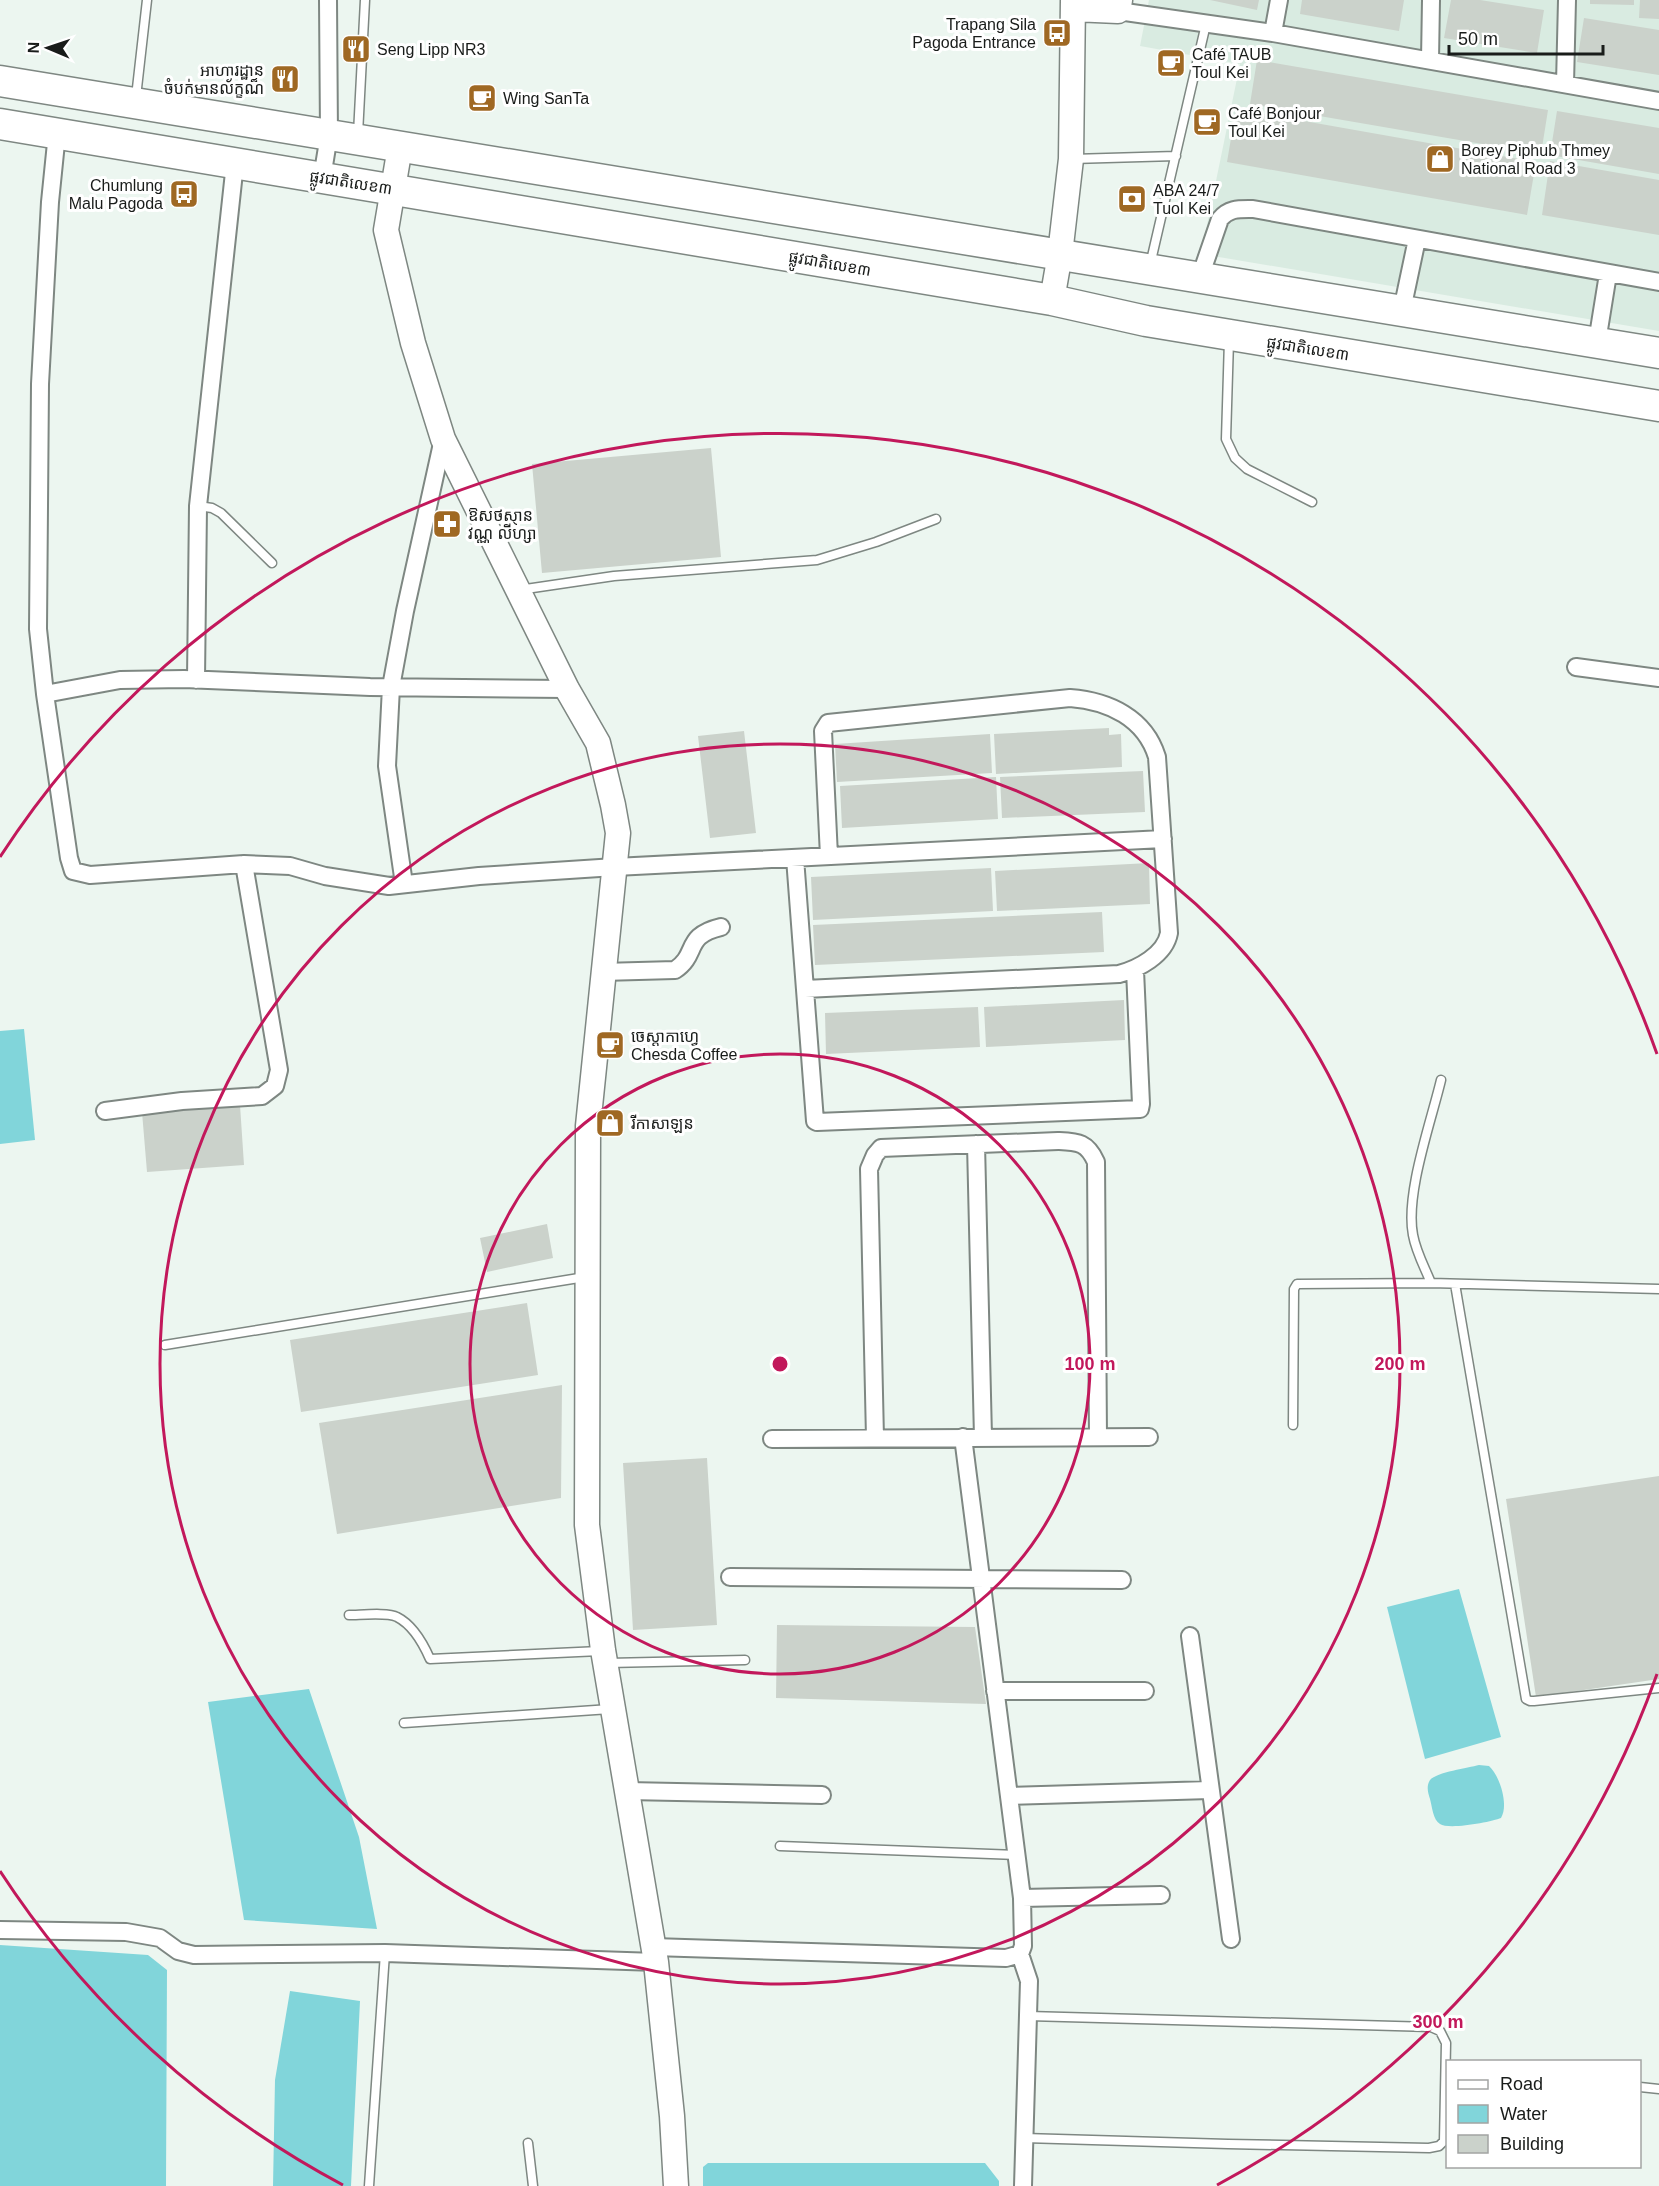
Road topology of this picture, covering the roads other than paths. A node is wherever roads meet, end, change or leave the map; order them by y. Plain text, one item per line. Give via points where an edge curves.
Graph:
1 (147, 0) edge
2 (328, 0) edge
3 (365, 0) edge
4 (1280, 0) edge
5 (1431, 0) edge
6 (1568, 0) edge
7 (1073, 5) edge
8 (1119, 6) edge
9 (1206, 24) junction
10 (1273, 33) junction
11 (1430, 60) junction
12 (0, 81) edge
13 (1565, 84) junction
14 (1659, 100) edge
15 (135, 104) junction
16 (0, 124) edge
17 (57, 133) junction
18 (328, 135) junction
19 (357, 140) junction
20 (400, 147) junction
21 (1176, 156) junction
22 (1071, 159) junction
23 (235, 163) junction
24 (322, 178) junction
25 (393, 189) junction
26 (1417, 239) junction
27 (1060, 254) junction
28 (1149, 268) junction
29 (1608, 274) junction
30 (1200, 277) junction
31 (1659, 282) edge
32 (1052, 300) junction
33 (1402, 310) junction
34 (1229, 335) junction
35 (1597, 342) junction
36 (1659, 352) edge
37 (1659, 406) edge
38 (443, 439) junction
39 (1312, 502) dead end
40 (198, 506) junction
41 (936, 519) dead end
42 (272, 563) dead end
43 (519, 590) junction
44 (1576, 667) dead end
45 (1659, 678) edge
46 (196, 680) junction
47 (391, 687) junction
48 (567, 689) junction
49 (45, 694) junction
50 (1163, 839) junction
51 (830, 856) junction
52 (795, 858) junction
53 (244, 864) junction
54 (615, 867) junction
55 (404, 884) junction
56 (721, 927) dead end
57 (1135, 970) junction
58 (602, 972) junction
59 (805, 989) junction
60 (1441, 1080) dead end
61 (105, 1111) dead end
62 (976, 1144) junction
63 (588, 1276) junction
64 (1431, 1283) junction
65 (1455, 1284) junction
66 (1659, 1289) edge
67 (165, 1345) dead end
68 (1293, 1425) dead end
69 (963, 1437) junction
70 (983, 1437) junction
71 (1098, 1437) junction
72 (1149, 1437) dead end
73 (875, 1438) junction
74 (772, 1439) dead end
75 (730, 1577) dead end
76 (981, 1579) junction
77 (1122, 1580) dead end
78 (349, 1615) dead end
79 (1190, 1636) dead end
80 (604, 1657) junction
81 (746, 1660) dead end
82 (1659, 1688) edge
83 (995, 1690) junction
84 (1145, 1691) dead end
85 (614, 1709) junction
86 (404, 1723) dead end
87 (1210, 1790) junction
88 (627, 1791) junction
89 (822, 1795) dead end
90 (1009, 1796) junction
91 (780, 1846) dead end
92 (1017, 1855) junction
93 (1161, 1895) dead end
94 (1022, 1898) junction
95 (0, 1930) edge
96 (1231, 1939) dead end
97 (385, 1953) junction
98 (1020, 1954) junction
99 (655, 1955) junction
100 (1028, 2016) junction
101 (1641, 2087) edge
102 (1659, 2089) edge
103 (1023, 2138) junction
104 (528, 2143) dead end
105 (369, 2186) edge
106 (533, 2186) edge
107 (676, 2186) edge
108 (1023, 2186) edge

1 - 15 lane
2 - 18 street
3 - 19 lane
4 - 10 street
5 - 11 street
6 - 13 street
7 - 8 street
7 - 22 street
8 - 9 street
9 - 10 street
9 - 21 lane
10 - 11 street
11 - 13 street
12 - 15 highway
13 - 14 street
15 - 18 highway
16 - 17 highway, ផ្លូវជាតិលេខ៣
17 - 23 highway, ផ្លូវជាតិលេខ៣
17 - 49 street via 40,384 38,629
18 - 19 highway
18 - 24 street
19 - 20 highway
20 - 25 street
20 - 27 highway
21 - 22 lane
21 - 28 lane
22 - 27 street
23 - 24 highway, ផ្លូវជាតិលេខ៣
23 - 40 street
24 - 25 highway, ផ្លូវជាតិលេខ៣
25 - 32 highway, ផ្លូវជាតិលេខ៣
25 - 38 street via 386,230 413,343
26 - 29 street
26 - 30 street via 1253,209 1233,210 1220,219
26 - 33 street
27 - 28 highway
27 - 32 street
28 - 30 highway
29 - 31 street
29 - 35 street
30 - 33 highway
32 - 34 highway, ផ្លូវជាតិលេខ៣
33 - 35 highway
34 - 37 highway, ផ្លូវជាតិលេខ៣
34 - 39 lane via 1226,439 1235,458 1247,469
35 - 36 highway
38 - 43 street
38 - 47 street
40 - 42 lane via 221,513
40 - 46 street
41 - 43 lane via 817,560 614,576
43 - 48 street
44 - 45 street
46 - 47 street
46 - 49 street via 120,680
47 - 48 street
47 - 55 street via 387,766
48 - 54 street via 598,743 618,833
49 - 53 street via 73,871 90,874
50 - 51 street
50 - 51 street via 1157,757 1144,728 1115,709 1070,698 828,723 823,731
50 - 57 street via 1167,940 1160,951
51 - 52 street
52 - 54 street
52 - 59 street
53 - 55 street via 290,866 389,886
53 - 61 street via 279,1070 275,1086 262,1096
54 - 55 street
54 - 58 street
56 - 58 street via 704,931 692,945 685,963 675,970
57 - 59 street via 1119,974
57 - 59 street via 1140,1109 816,1122
58 - 63 street via 588,1126
60 - 64 lane via 1413,1189 1411,1214 1413,1236
62 - 70 street
62 - 71 street via 1079,1142 1091,1151 1096,1162
62 - 73 street via 881,1148 869,1169
63 - 67 lane
63 - 80 street via 587,1525
64 - 65 lane
64 - 68 lane via 1297,1284
65 - 66 lane
65 - 82 lane via 1526,1699
69 - 70 street
69 - 73 street
69 - 76 street
70 - 71 street
71 - 72 street
73 - 74 street
75 - 76 street
76 - 77 street
76 - 83 street
78 - 80 lane via 396,1616 424,1644 430,1659
79 - 87 street
80 - 81 lane
80 - 85 street
83 - 84 street
83 - 90 street
85 - 86 lane
85 - 88 street
87 - 90 street
87 - 96 street
88 - 89 street
88 - 99 street
90 - 92 street
91 - 92 lane
92 - 94 street
93 - 94 street
94 - 98 street
95 - 97 street via 126,1932 160,1938 178,1951 194,1955
97 - 99 street
97 - 105 lane
98 - 99 street via 1006,1958
98 - 100 street via 1029,1981
99 - 107 street
100 - 103 street
100 - 103 lane via 1431,2027 1440,2031 1446,2043 1444,2141 1429,2148
101 - 102 lane
103 - 108 street
104 - 106 lane

